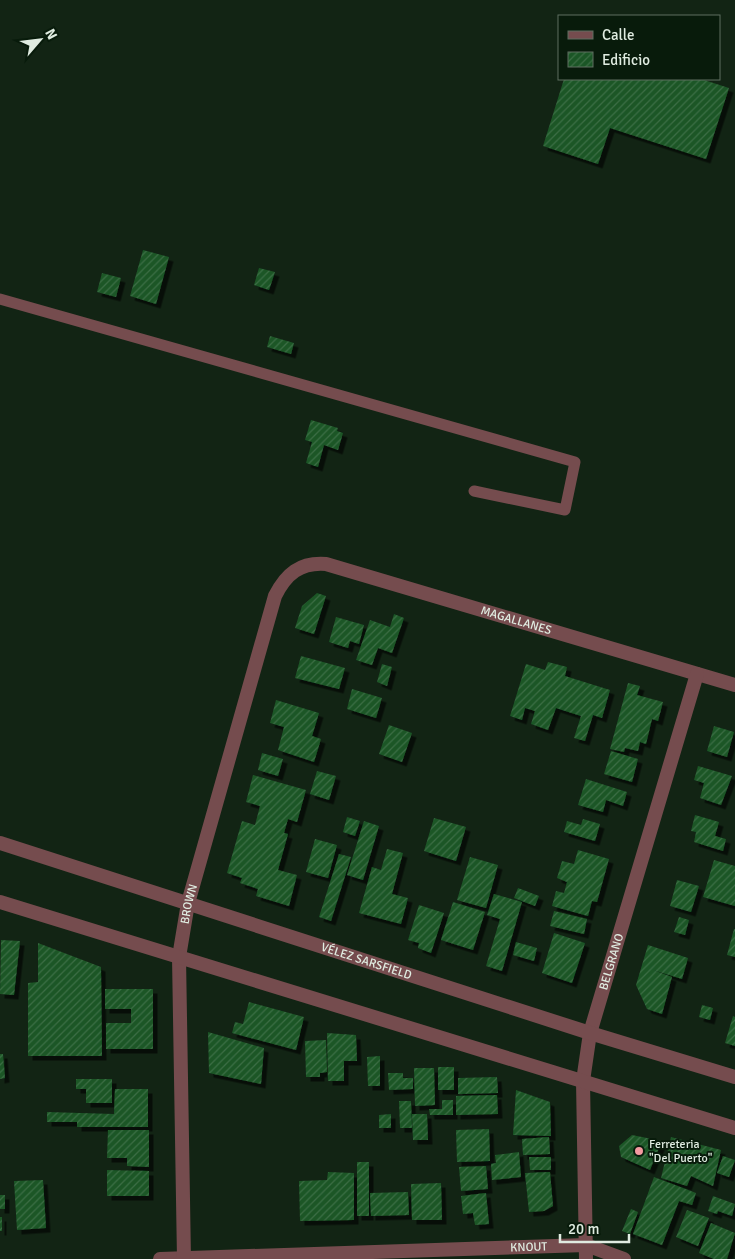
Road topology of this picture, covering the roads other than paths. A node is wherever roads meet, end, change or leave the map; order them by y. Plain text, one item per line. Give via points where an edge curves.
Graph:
1 (0, 299) edge
2 (474, 491) dead end
3 (298, 568) joint
4 (697, 674) junction
5 (735, 685) edge
6 (0, 842) edge
7 (0, 902) edge
8 (188, 903) junction
9 (179, 957) junction
10 (590, 1033) junction
11 (735, 1077) edge
12 (583, 1081) junction
13 (735, 1128) edge
14 (586, 1252) edge
15 (160, 1259) edge
16 (184, 1259) edge
17 (624, 1259) edge

1 - 2 lane via 575,462 565,510
3 - 4 street, MAGALLANES via 326,564
3 - 8 street, BROWN via 285,578 275,596
4 - 5 street, MAGALLANES
4 - 10 street, BELGRANO
6 - 8 street, VÉLEZ SARSFIELD
7 - 9 street
8 - 9 street, BROWN
8 - 10 street, VÉLEZ SARSFIELD
9 - 12 street
9 - 16 street, BROWN
10 - 11 street, VÉLEZ SARSFIELD
10 - 12 street, BELGRANO
12 - 13 street
12 - 14 street, BELGRANO
14 - 16 street, KNOUT
14 - 17 street, KNOUT
15 - 16 street, KNOUT

